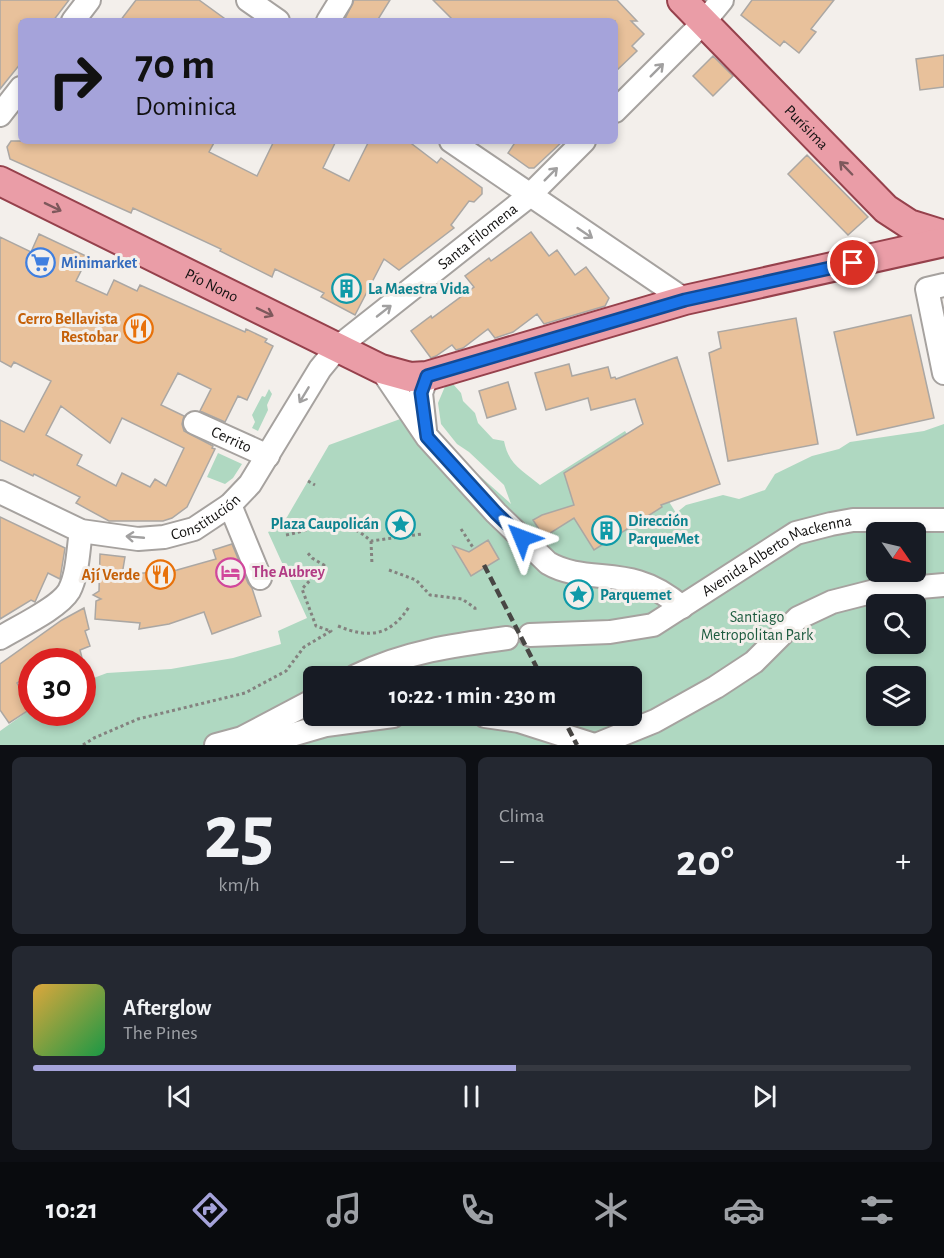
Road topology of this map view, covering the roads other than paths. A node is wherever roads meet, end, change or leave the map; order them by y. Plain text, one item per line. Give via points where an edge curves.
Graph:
1 (89, 0) edge
2 (248, 0) edge
3 (341, 0) edge
4 (682, 0) edge
5 (722, 0) edge
6 (75, 18) edge
7 (274, 18) edge
8 (330, 18) edge
9 (704, 22) junction
10 (18, 92) edge
11 (618, 108) edge
12 (0, 115) edge
13 (454, 144) edge
14 (581, 144) edge
15 (0, 181) edge
16 (529, 196) junction
17 (886, 210) junction
18 (943, 244) edge
19 (874, 258) junction
20 (944, 285) edge
21 (685, 300) junction
22 (338, 347) junction
23 (381, 369) junction
24 (944, 374) edge
25 (427, 376) junction
26 (195, 423) dead end
27 (427, 437) junction
28 (268, 456) junction
29 (0, 492) edge
30 (230, 505) junction
31 (944, 520) edge
32 (81, 531) junction
33 (260, 578) dead end
34 (944, 585) edge
35 (682, 607) junction
36 (530, 634) dead end
37 (0, 638) edge
38 (507, 638) dead end
39 (377, 666) edge
40 (303, 706) edge
41 (323, 726) edge
42 (535, 726) edge
43 (216, 745) edge
44 (257, 745) edge
45 (595, 745) edge

1 - 6 street
2 - 7 street
3 - 8 street
4 - 9 main road, Purísima
5 - 9 street
11 -> 9 street
17 -> 9 main road, Purísima
10 - 12 street
13 - 16 street
16 -> 14 street, Santa Filomena
15 -> 22 main road, Pío Nono
16 -> 21 street
22 -> 16 street, Santa Filomena
17 - 18 main road, Purísima
17 - 19 main road via 895,227 894,237 890,247
18 - 19 main road
19 - 21 main road
20 - 24 street via 927,289
21 - 25 main road
22 - 23 main road, Pío Nono
22 -> 28 street, Constitución via 320,369
23 - 25 main road, Pío Nono via 410,377
23 - 27 street, Avenida Alberto Mackenna
25 - 27 street via 421,393
26 - 28 street, Cerrito
27 - 35 street, Avenida Alberto Mackenna via 548,563 575,573 637,581 669,595
28 - 30 street, Constitución
29 - 32 street, Constitución
30 -> 32 street, Constitución via 194,529 164,537 138,539
30 - 33 street
31 - 35 street, Avenida Alberto Mackenna via 853,520 796,533
32 - 37 street via 68,593 59,603
34 - 45 street via 875,591 832,602 798,618 754,662 716,687 655,721
35 - 36 street via 653,625 610,632
38 - 39 street via 409,655
40 - 43 street via 242,738
41 - 44 street
42 - 45 street

